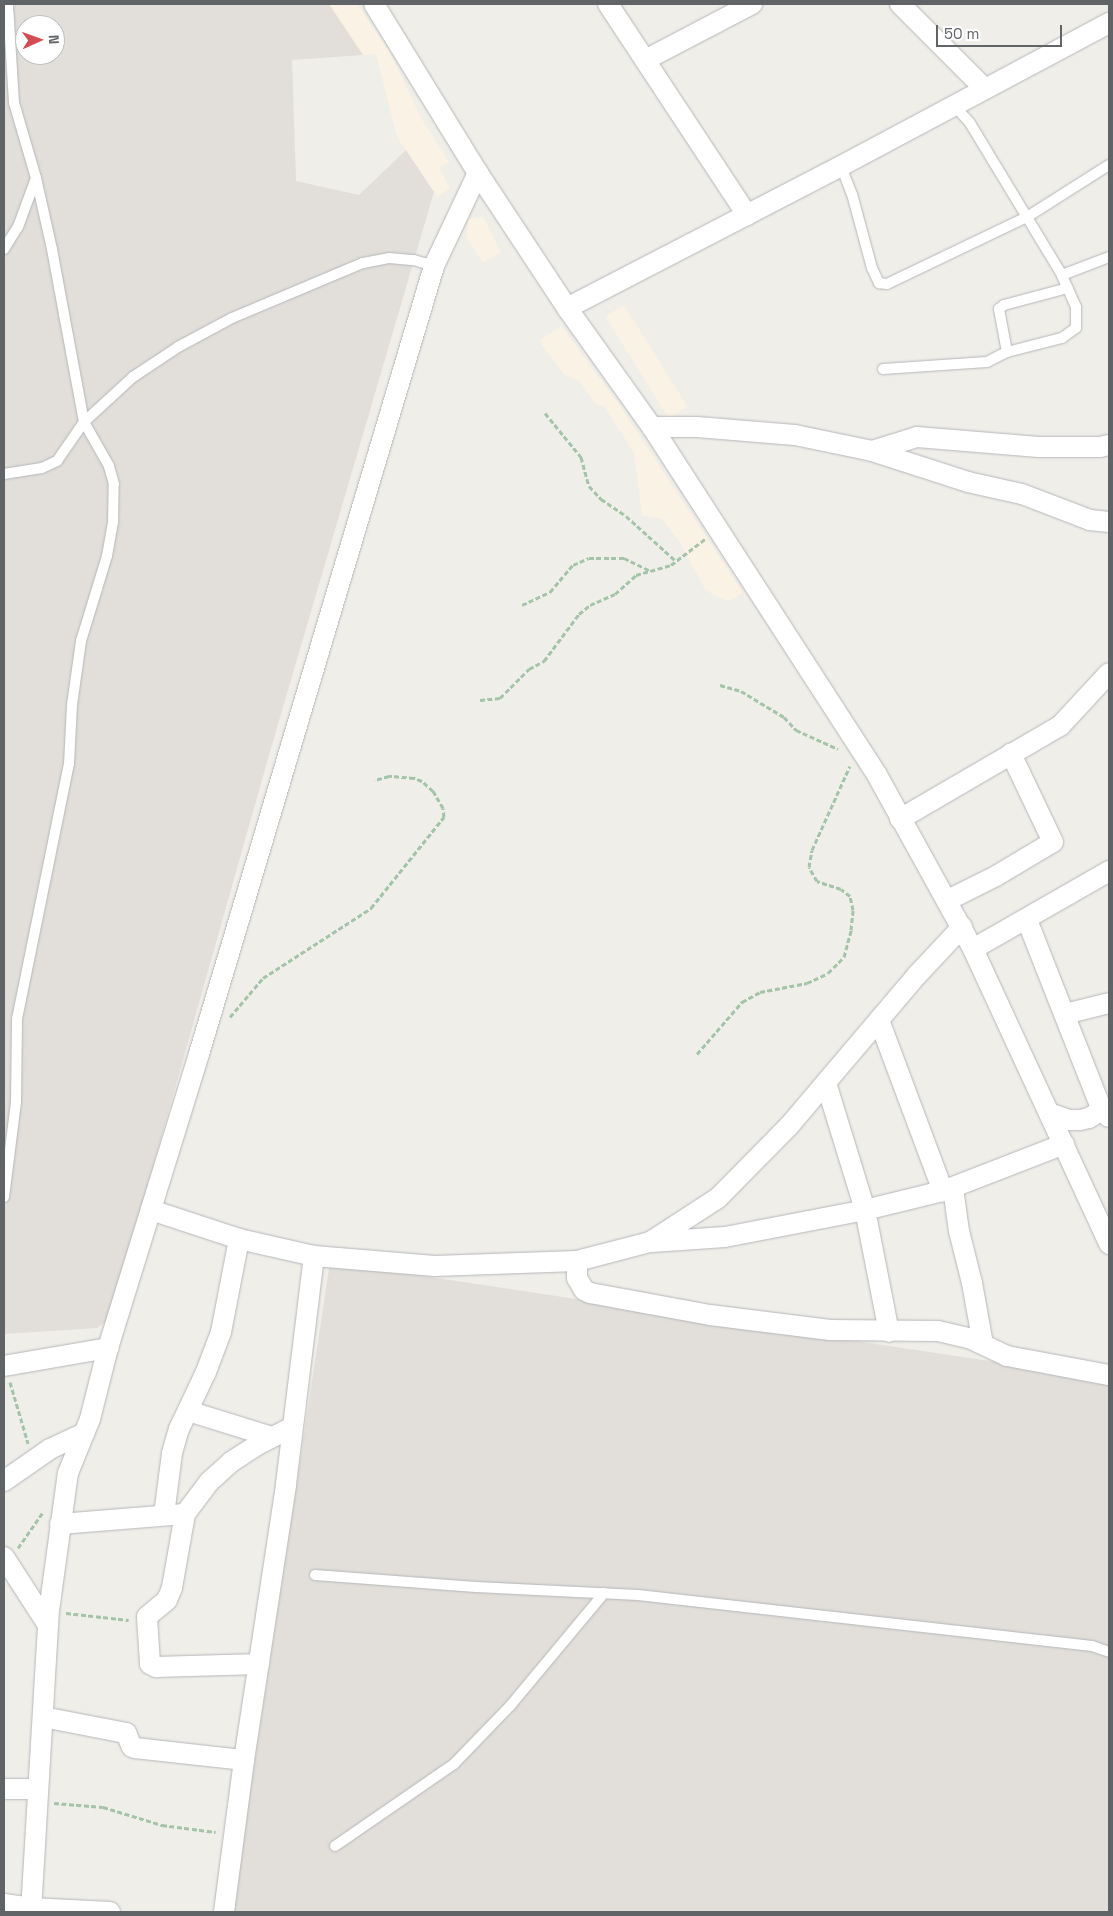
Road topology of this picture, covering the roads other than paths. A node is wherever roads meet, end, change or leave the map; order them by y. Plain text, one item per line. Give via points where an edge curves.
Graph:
1 (8, 4) edge
2 (374, 4) edge
3 (608, 4) edge
4 (752, 4) edge
5 (900, 4) edge
6 (1109, 23) edge
7 (645, 60) junction
8 (985, 89) junction
9 (954, 105) junction
10 (1109, 165) edge
11 (841, 166) junction
12 (478, 173) junction
13 (36, 178) junction
14 (747, 215) junction
15 (1027, 217) junction
16 (4, 249) edge
17 (1109, 258) edge
18 (434, 266) junction
19 (1062, 275) junction
20 (1068, 288) junction
21 (567, 308) junction
22 (1007, 352) junction
23 (883, 369) dead end
24 (84, 422) junction
25 (652, 427) junction
26 (1109, 445) edge
27 (872, 451) junction
28 (4, 474) edge
29 (1109, 522) edge
30 (1109, 673) edge
31 (1011, 754) junction
32 (900, 819) junction
33 (1109, 871) edge
34 (948, 900) junction
35 (1027, 920) junction
36 (962, 927) junction
37 (973, 949) junction
38 (1109, 1003) edge
39 (1065, 1014) junction
40 (880, 1020) junction
41 (826, 1083) junction
42 (1049, 1113) junction
43 (1106, 1114) edge
44 (1064, 1144) junction
45 (948, 1190) junction
46 (4, 1197) edge
47 (151, 1210) junction
48 (865, 1210) junction
49 (239, 1239) junction
50 (650, 1242) junction
51 (1109, 1244) edge
52 (314, 1256) junction
53 (577, 1261) junction
54 (889, 1332) junction
55 (983, 1344) junction
56 (108, 1348) junction
57 (5, 1366) edge
58 (1109, 1375) edge
59 (188, 1411) junction
60 (292, 1427) junction
61 (84, 1433) junction
62 (272, 1437) junction
63 (4, 1481) edge
64 (186, 1514) junction
65 (164, 1515) junction
66 (60, 1524) junction
67 (5, 1561) edge
68 (315, 1576) dead end
69 (604, 1593) junction
70 (49, 1618) junction
71 (1109, 1652) edge
72 (259, 1664) junction
73 (43, 1717) junction
74 (244, 1760) junction
75 (4, 1789) edge
76 (38, 1795) junction
77 (335, 1846) dead end
78 (4, 1904) edge
79 (31, 1910) edge
80 (110, 1912) edge
81 (224, 1912) edge

1 - 13 lane via 14,103
2 - 12 street
3 - 7 street
4 - 7 street
5 - 8 street
6 - 8 street
7 - 14 street
8 - 9 street
9 - 11 street
9 - 15 lane via 970,123
10 - 15 lane
11 - 14 street
11 - 15 lane via 879,283 887,284
12 - 18 street
12 - 21 street
13 - 16 lane via 18,227
13 - 24 lane
14 - 21 street
15 - 19 lane
17 - 19 lane
18 - 24 lane via 389,258 363,263 232,318 178,347 133,377
18 - 47 street
19 - 20 lane
20 - 22 lane via 1076,307 1076,328 1062,338
20 - 22 lane via 998,309
21 - 25 street
22 - 23 lane via 987,362
24 - 28 lane via 58,461 42,468
24 - 46 lane via 114,484 113,524 107,556 81,641 72,705 69,764 17,1019 16,1102
25 - 27 street via 786,434
25 - 32 street via 860,750
26 - 27 street via 1040,447 917,437
27 - 29 street via 968,482 1022,494 1090,520
30 - 31 street via 1060,726
31 - 32 street
31 - 34 street via 1053,842
32 - 34 street
33 - 35 street
34 - 36 street
35 - 37 street
35 - 39 street
36 - 37 street
36 - 40 street
37 - 42 street
38 - 39 street
39 - 43 street
40 - 41 street
40 - 45 street
41 - 48 street
41 - 50 street via 718,1198
42 - 43 street via 1069,1120
42 - 44 street
44 - 45 street
44 - 51 street
45 - 48 street
45 - 55 street via 972,1283
47 - 49 street
47 - 56 street
48 - 50 street via 726,1236
48 - 54 street
49 - 52 street
49 - 59 street via 221,1332
50 - 53 street
52 - 53 street via 435,1266
52 - 60 street
53 - 54 street via 577,1278 584,1290 590,1293 771,1323
54 - 55 street via 938,1331
55 - 58 street via 1007,1356
56 - 57 street
56 - 61 street
59 - 62 street
59 - 65 street via 172,1453
60 - 62 street
60 - 72 street
61 - 63 street via 50,1449
61 - 66 street via 68,1473
62 - 64 street via 223,1468
64 - 65 street
64 - 72 street via 172,1588 167,1600 147,1617 149,1661 154,1666
65 - 66 street
66 - 70 street
67 - 70 street
68 - 69 lane
69 - 71 lane via 1092,1646
69 - 77 lane via 510,1706 454,1764
70 - 73 street
72 - 74 street
73 - 74 street via 120,1731 128,1735 132,1747 136,1748
73 - 76 street
74 - 81 street
75 - 76 street
76 - 79 street
78 - 79 street
79 - 80 street

